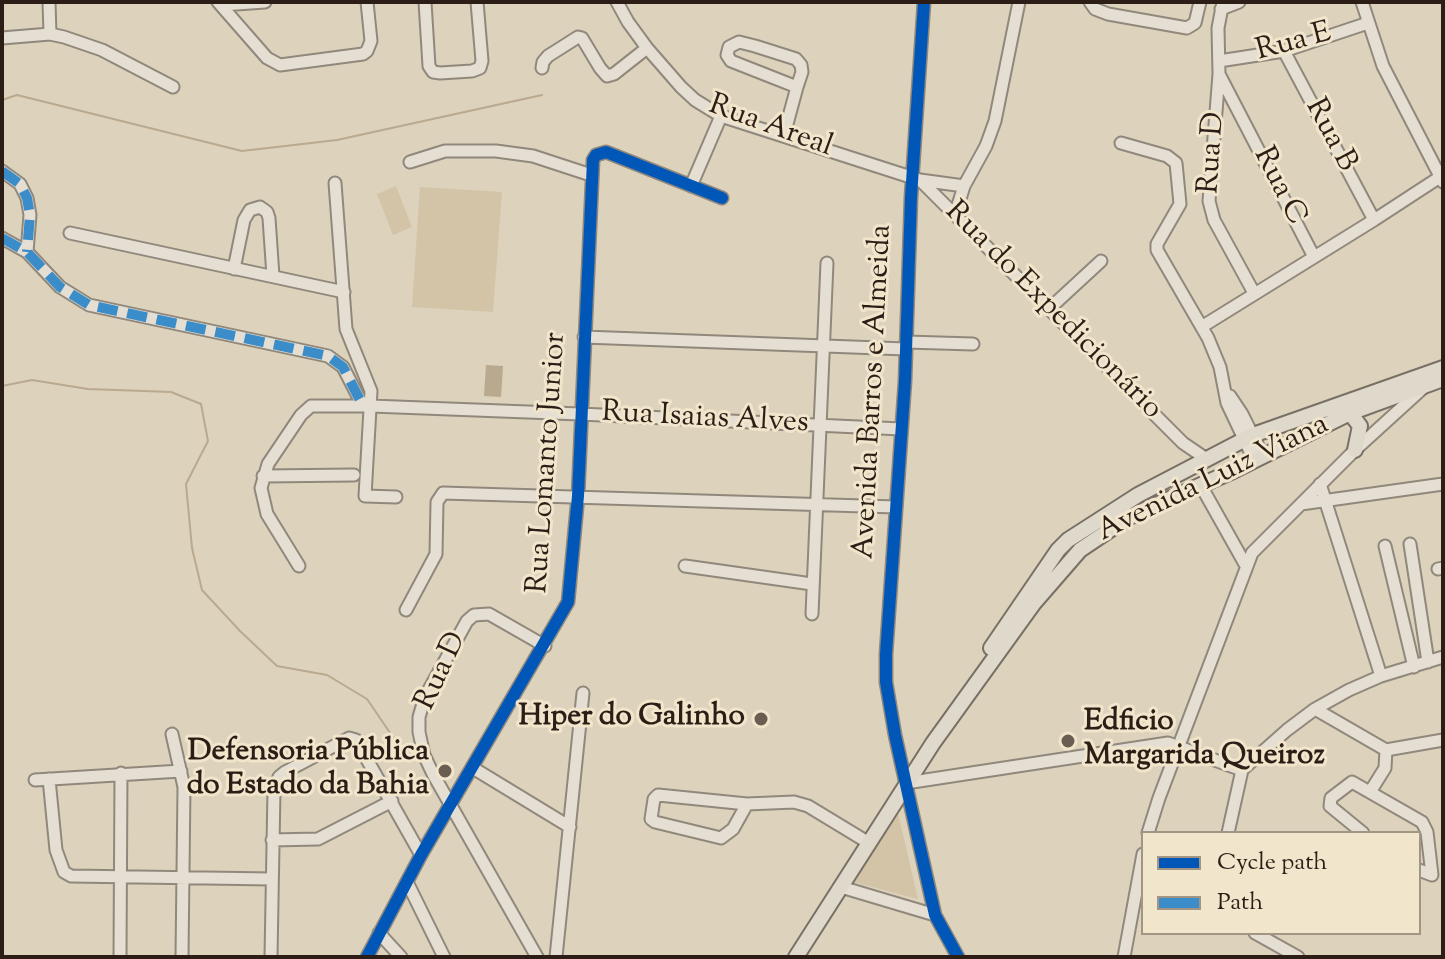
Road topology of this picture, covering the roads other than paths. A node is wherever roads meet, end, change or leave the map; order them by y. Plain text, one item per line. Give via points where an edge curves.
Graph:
1 (49, 2) edge
2 (265, 2) edge
3 (367, 2) edge
4 (425, 2) edge
5 (477, 2) edge
6 (617, 2) edge
7 (924, 2) edge
8 (1019, 2) edge
9 (1090, 2) edge
10 (1200, 2) edge
11 (1239, 2) edge
12 (1362, 2) edge
13 (220, 3) edge
14 (1222, 6) edge
15 (1368, 23) junction
16 (50, 34) junction
17 (2, 38) edge
18 (647, 48) junction
19 (1284, 51) junction
20 (542, 68) dead end
21 (1219, 68) junction
22 (173, 87) dead end
23 (797, 87) junction
24 (721, 116) junction
25 (784, 135) junction
26 (1121, 143) dead end
27 (410, 162) dead end
28 (2, 171) edge
29 (591, 175) junction
30 (1442, 177) edge
31 (916, 179) junction
32 (335, 183) dead end
33 (691, 186) junction
34 (964, 186) junction
35 (722, 198) dead end
36 (955, 215) junction
37 (1374, 220) junction
38 (70, 233) dead end
39 (2, 238) edge
40 (27, 252) junction
41 (1314, 257) junction
42 (1101, 261) dead end
43 (827, 263) dead end
44 (234, 269) junction
45 (273, 276) junction
46 (344, 292) junction
47 (1254, 293) junction
48 (1049, 309) junction
49 (1203, 326) junction
50 (584, 337) junction
51 (824, 344) junction
52 (973, 344) dead end
53 (906, 345) junction
54 (1443, 368) edge
55 (1443, 379) edge
56 (1427, 385) junction
57 (367, 406) junction
58 (1350, 413) junction
59 (580, 414) junction
60 (818, 425) junction
61 (901, 429) junction
62 (1249, 437) junction
63 (1183, 443) junction
64 (1355, 450) junction
65 (1205, 458) junction
66 (1258, 458) junction
67 (1191, 466) junction
68 (354, 475) dead end
69 (263, 476) junction
70 (1200, 484) junction
71 (1320, 484) junction
72 (1443, 484) edge
73 (578, 496) junction
74 (396, 497) dead end
75 (1325, 500) junction
76 (1300, 504) junction
77 (816, 505) junction
78 (896, 507) junction
79 (1410, 544) dead end
80 (1385, 546) dead end
81 (1063, 555) junction
82 (1245, 564) junction
83 (299, 566) dead end
84 (685, 566) dead end
85 (812, 584) junction
86 (406, 610) dead end
87 (812, 614) dead end
88 (545, 646) junction
89 (1443, 657) edge
90 (1428, 662) junction
91 (1414, 667) junction
92 (1381, 676) junction
93 (583, 693) dead end
94 (1315, 709) junction
95 (172, 734) dead end
96 (1443, 740) edge
97 (1179, 746) junction
98 (1386, 750) junction
99 (473, 768) junction
100 (1242, 770) junction
101 (181, 771) junction
102 (121, 773) junction
103 (49, 779) junction
104 (35, 780) dead end
105 (906, 783) junction
106 (1370, 792) junction
107 (392, 801) junction
108 (452, 804) junction
109 (747, 804) junction
110 (570, 827) junction
111 (1149, 831) edge
112 (1228, 831) edge
113 (1361, 831) edge
114 (272, 840) junction
115 (869, 843) junction
116 (421, 855) junction
117 (1421, 871) edge
118 (1141, 873) edge
119 (121, 876) junction
120 (183, 877) junction
121 (272, 879) junction
122 (407, 882) junction
123 (841, 887) junction
124 (1138, 902) edge
125 (935, 915) junction
126 (379, 933) junction
127 (1259, 935) edge
128 (1299, 956) edge
129 (120, 957) edge
130 (182, 957) edge
131 (271, 957) edge
132 (367, 957) edge
133 (401, 957) edge
134 (444, 957) edge
135 (537, 957) edge
136 (556, 957) edge
137 (797, 957) edge
138 (958, 957) edge
139 (1124, 957) edge

1 - 16 street
2 - 13 street
3 - 13 street via 371,41 363,54 280,65 267,58
4 - 5 street via 429,66 440,73 480,68
6 - 18 street, Rua Areal
7 - 31 street, Avenida Barros e Almeida
8 - 34 street via 995,121
9 - 10 street via 1108,14 1187,28 1195,23
11 - 14 street
12 - 15 street
14 - 21 street, Rua D
15 - 19 street, Rua E
15 - 30 street via 1391,83
16 - 17 street
16 - 22 street via 102,50
18 - 20 street via 607,76 578,37 548,56
18 - 24 street, Rua Areal via 689,95
19 - 21 street, Rua E
19 - 37 street, Rua B
21 - 41 street, Rua C
21 - 47 street, Rua D via 1211,211
23 - 23 street via 802,68 796,59 746,43 729,47 731,61
23 - 25 street
24 - 25 street, Rua Areal
24 - 33 street
25 - 31 street, Rua Areal
26 - 49 street via 1167,156 1178,169 1180,204 1157,250
27 - 29 street via 445,151 496,151 533,156
28 - 40 street via 20,184 27,198
29 - 33 street, Rua Lomanto Junior via 596,155 606,152
29 - 50 street, Rua Lomanto Junior
30 - 37 street
31 - 34 street, Rua do Expedicionário
31 - 36 street, Rua do Expedicionário
31 - 53 street, Avenida Barros e Almeida
32 - 46 street
33 - 35 street
34 - 36 street
36 - 48 street, Rua do Expedicionário
37 - 41 street
38 - 44 street
39 - 40 street
40 - 57 street via 60,287 89,305 328,356 343,367
41 - 47 street
42 - 48 street
43 - 51 street
44 - 45 street
44 - 45 street via 244,220 260,207 269,218
45 - 46 street
46 - 57 street via 346,329 367,379
47 - 49 street
48 - 63 street, Rua do Expedicionário
49 - 62 street via 1226,393 1236,403
50 - 51 street
50 - 59 street, Rua Lomanto Junior
51 - 53 street
51 - 60 street
52 - 53 street
53 - 61 street, Avenida Barros e Almeida
54 - 62 main road, Avenida Luiz Viana
55 - 56 main road, Avenida Luiz Viana
56 - 58 main road, Avenida Luiz Viana
56 - 64 street
57 - 59 street, Rua Isaias Alves
57 - 69 street, Rua Isaias Alves via 311,406
57 - 74 street via 365,496
58 - 64 main road via 1360,426
58 - 66 main road, Avenida Luiz Viana
59 - 60 street, Rua Isaias Alves
59 - 73 street, Rua Lomanto Junior
60 - 61 street, Rua Isaias Alves
60 - 77 street
61 - 78 street, Avenida Barros e Almeida
62 - 65 main road, Avenida Luiz Viana
62 - 66 street
63 - 65 street, Rua do Expedicionário
63 - 67 street, Rua do Expedicionário
64 - 71 street
65 - 67 main road, Avenida Luiz Viana
66 - 70 main road, Avenida Luiz Viana
67 - 81 main road, Avenida Luiz Viana via 1068,540
68 - 69 street
69 - 83 street via 267,514
70 - 81 main road, Avenida Luiz Viana
70 - 82 street
71 - 75 street
71 - 76 street
72 - 75 street
73 - 77 street
73 - 86 street via 443,493 437,502 436,554
73 - 88 street, Rua Lomanto Junior via 568,602
75 - 76 street
75 - 92 street
76 - 82 street
77 - 78 street
77 - 85 street
78 - 105 street, Avenida Barros e Almeida via 886,682
79 - 90 street
80 - 91 street
81 - 105 main road, Avenida Luiz Viana via 1012,615
82 - 97 street
84 - 85 street
85 - 87 street
88 - 99 street, Rua Lomanto Junior
88 - 108 street, Rua D via 489,614 467,621 419,717 424,755
89 - 90 street
90 - 91 street
91 - 92 street
92 - 94 street
93 - 110 street
94 - 98 street
94 - 100 street
95 - 101 street
96 - 98 street
97 - 100 street
97 - 105 street via 1160,744
97 - 111 street
98 - 106 street via 1385,768
99 - 108 street, Rua Lomanto Junior
99 - 110 street
100 - 112 street
101 - 102 street
101 - 120 street
102 - 103 street
102 - 119 street
103 - 104 street
103 - 119 street via 56,850 64,872 77,877
105 - 115 main road, Avenida Luiz Viana
105 - 125 street, Avenida Barros e Almeida
106 - 113 street via 1350,782 1331,798 1330,806
106 - 117 street via 1425,827 1432,875
107 - 114 street via 318,839
107 - 114 street via 360,744 349,738 279,777
107 - 116 street
108 - 116 street, Rua Lomanto Junior
108 - 135 street, Rua D
109 - 109 street via 658,795 651,819 721,838 733,829
109 - 115 street via 801,803
110 - 136 street
114 - 121 street
115 - 123 main road, Avenida Luiz Viana
116 - 122 street, Rua Lomanto Junior
118 - 124 street
119 - 120 street
119 - 129 street
120 - 121 street
120 - 130 street
121 - 131 street
122 - 126 street, Rua Lomanto Junior
122 - 134 street
123 - 125 street
123 - 137 main road, Avenida Luiz Viana
124 - 139 street
125 - 138 street, Avenida Barros e Almeida
126 - 132 street, Rua Lomanto Junior
126 - 133 street
127 - 128 street

